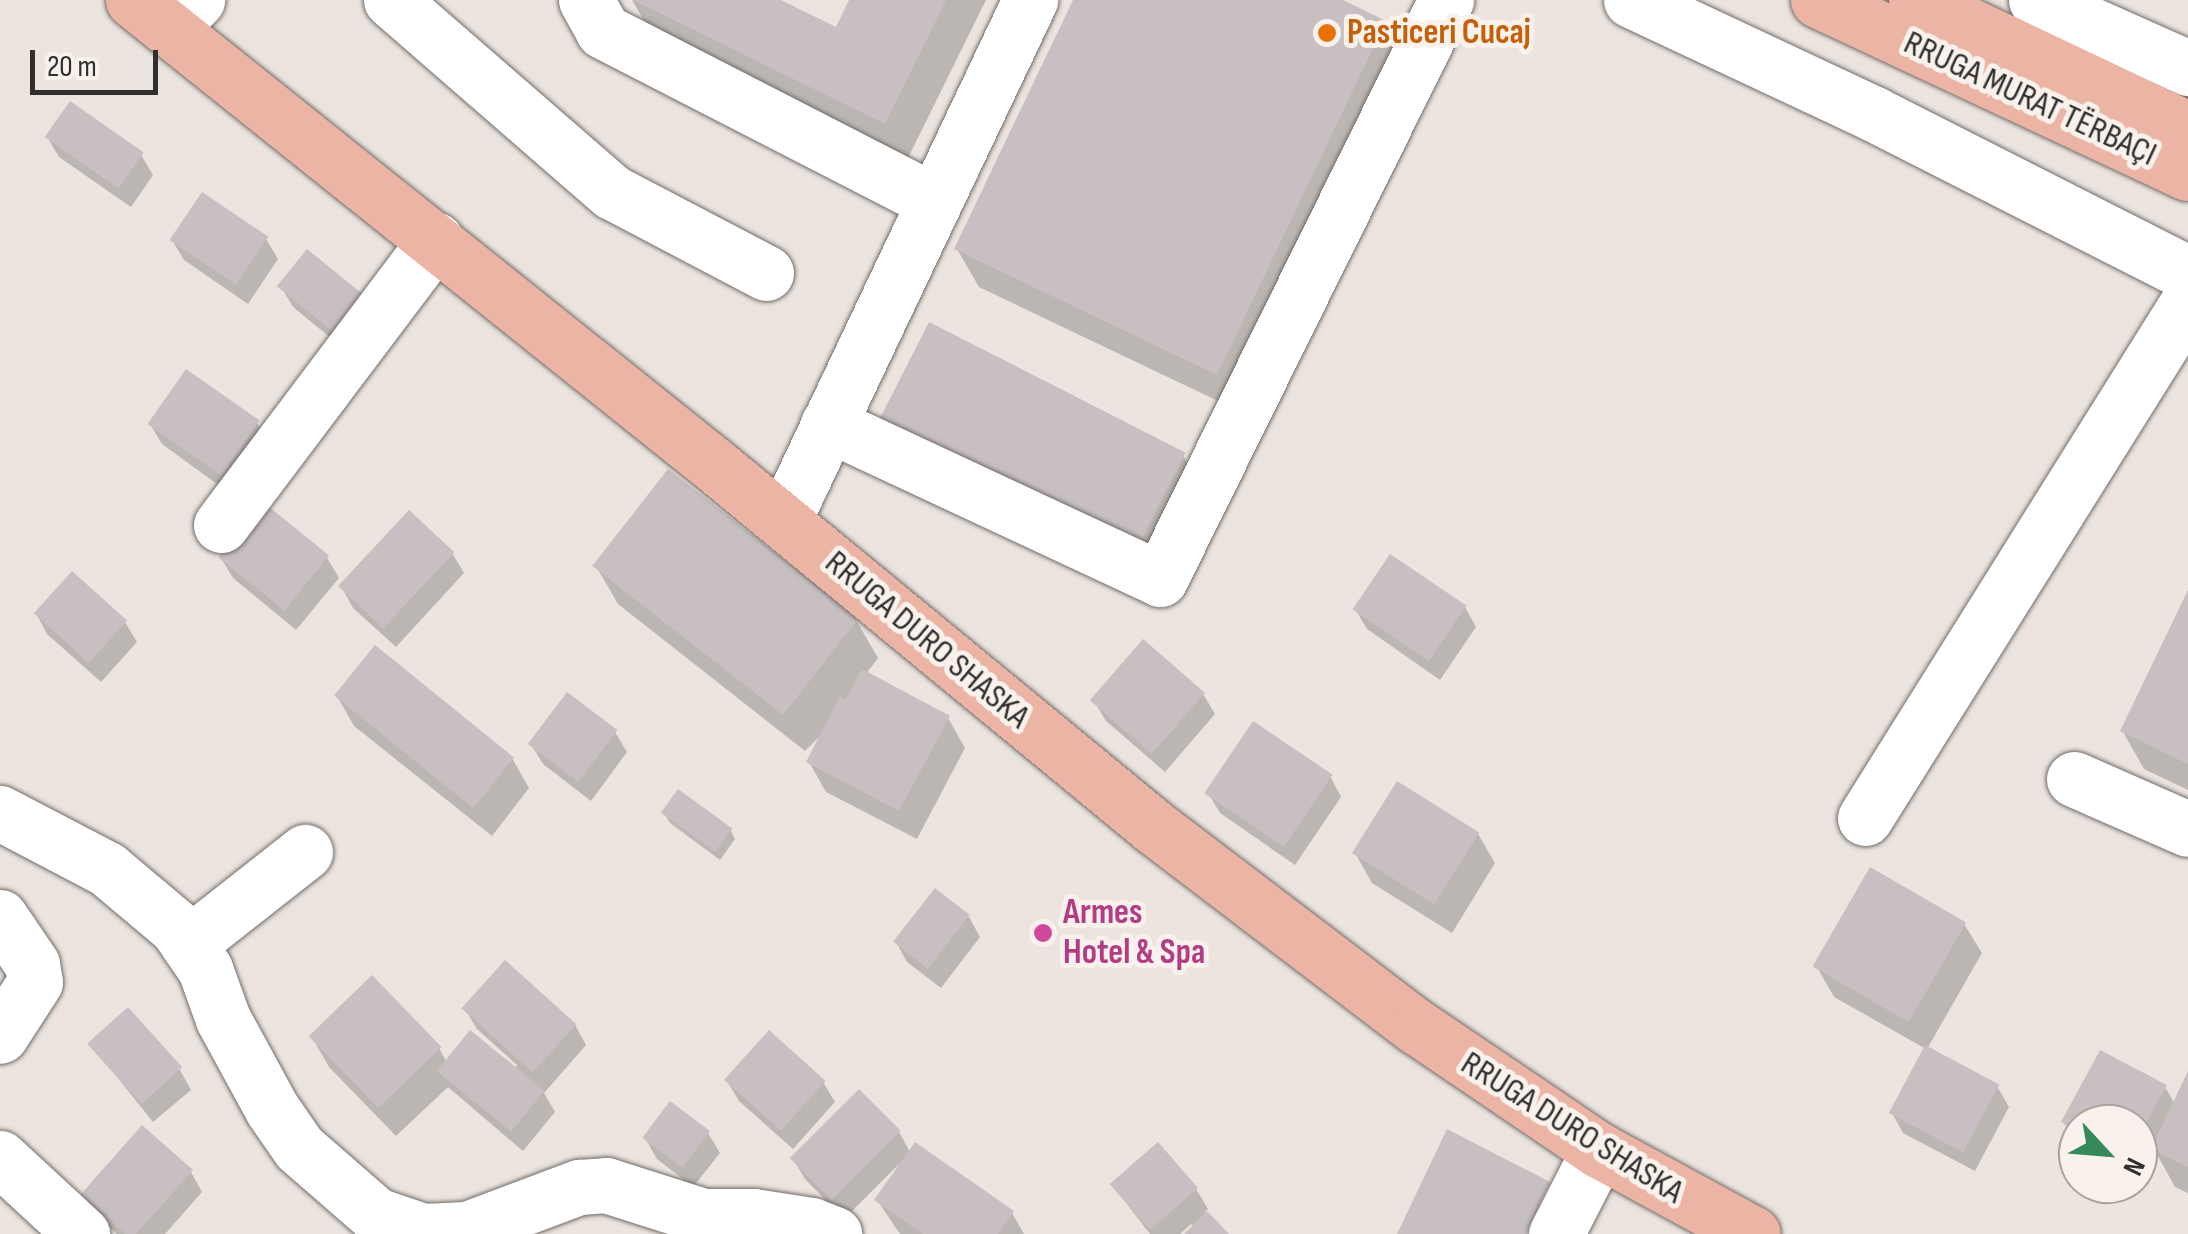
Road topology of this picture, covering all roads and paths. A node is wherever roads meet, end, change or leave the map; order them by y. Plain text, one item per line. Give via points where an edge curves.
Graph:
1 (392, 0) edge
2 (1030, 0) edge
3 (1446, 0) edge
4 (1631, 0) edge
5 (1818, 0) edge
6 (1916, 0) edge
7 (2036, 0) edge
8 (166, 9) edge
9 (602, 10) edge
10 (2188, 68) edge
11 (2188, 129) edge
12 (2188, 174) edge
13 (934, 202) junction
14 (436, 240) junction
15 (766, 273) dead end
16 (2188, 273) edge
17 (2188, 302) edge
18 (828, 424) junction
19 (783, 521) junction
20 (222, 524) dead end
21 (2074, 779) dead end
22 (0, 813) edge
23 (1865, 818) dead end
24 (2188, 828) edge
25 (305, 852) dead end
26 (0, 918) edge
27 (188, 944) junction
28 (0, 1036) edge
29 (1600, 1150) junction
30 (0, 1158) edge
31 (383, 1224) edge
32 (1550, 1228) edge
33 (82, 1234) edge
34 (834, 1234) edge
35 (1753, 1234) edge

1 - 15 street via 612,192
2 - 13 street
3 - 18 street via 1160,580
4 - 16 street
5 - 12 main road, RRUGA MURAT TËRBAÇI
6 - 11 main road, RRUGA MURAT TËRBAÇI
7 - 10 street
8 - 14 main road, RRUGA DURO SHASKA
9 - 13 street
13 - 18 street
14 - 19 main road, RRUGA DURO SHASKA
14 - 20 street
17 - 23 street
18 - 19 street
19 - 29 main road, RRUGA DURO SHASKA via 1154,827 1417,1028
21 - 24 street
22 - 27 street via 107,870 144,896
25 - 27 street
26 - 28 street via 32,964 34,982
27 - 31 street via 299,1148
29 - 32 street
29 - 35 main road, RRUGA DURO SHASKA
30 - 33 street
31 - 34 street via 467,1229 579,1187 606,1185 703,1216 753,1216

